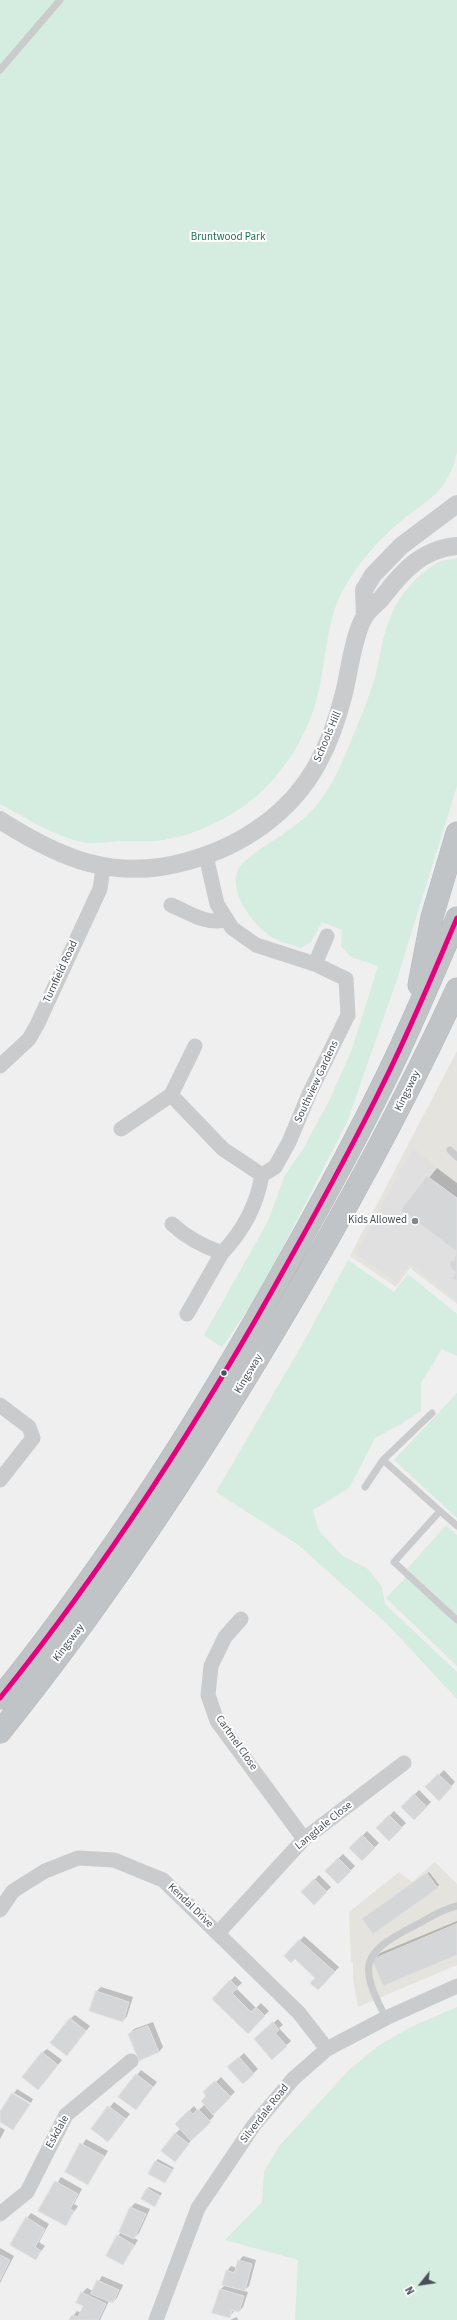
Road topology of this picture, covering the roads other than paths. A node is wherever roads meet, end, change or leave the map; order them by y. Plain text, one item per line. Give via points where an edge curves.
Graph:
1 (60, 0) edge
2 (0, 70) edge
3 (457, 504) edge
4 (457, 546) edge
5 (365, 616) junction
6 (0, 820) edge
7 (457, 833) edge
8 (206, 856) junction
9 (103, 868) junction
10 (171, 905) dead end
11 (457, 918) edge
12 (225, 920) junction
13 (327, 936) dead end
14 (315, 964) junction
15 (457, 989) edge
16 (457, 1005) edge
17 (414, 1019) junction
18 (436, 1035) junction
19 (195, 1046) dead end
20 (0, 1066) edge
21 (171, 1095) junction
22 (121, 1129) dead end
23 (450, 1150) dead end
24 (457, 1157) edge
25 (262, 1175) junction
26 (172, 1224) dead end
27 (222, 1253) junction
28 (187, 1314) dead end
29 (0, 1405) edge
30 (432, 1413) dead end
31 (383, 1460) junction
32 (0, 1480) edge
33 (365, 1487) dead end
34 (440, 1511) junction
35 (457, 1526) edge
36 (241, 1619) dead end
37 (457, 1620) edge
38 (0, 1698) edge
39 (0, 1732) edge
40 (404, 1763) dead end
41 (304, 1839) junction
42 (457, 1906) edge
43 (0, 1910) edge
44 (218, 1933) junction
45 (457, 1986) edge
46 (386, 2018) junction
47 (328, 2049) junction
48 (130, 2061) dead end
49 (0, 2214) edge
50 (156, 2320) edge

1 - 2 lane
3 - 5 street, Schools Hill via 401,546 373,575 364,590
4 - 5 street, Schools Hill via 433,552 414,562 394,580 381,600
5 - 8 street, Schools Hill via 335,726 309,777 279,812 252,834
6 - 9 street, Schools Hill via 53,851
7 - 17 highway via 432,917
8 - 9 street, Schools Hill via 153,868
8 - 12 street via 217,904
9 - 20 street, Turnfield Road via 100,889 37,1025 29,1039
10 - 12 street via 207,921
11 - 17 highway, Kingsway
12 - 14 street via 240,936 256,945
13 - 14 street
14 - 25 street, Southview Gardens via 346,979 348,1016 310,1092 290,1142 275,1167
15 - 18 highway, Kingsway
16 - 18 highway
17 - 38 highway, Kingsway via 341,1167 217,1386 69,1608
18 - 39 highway, Kingsway via 362,1180 233,1400 85,1622
19 - 21 street
21 - 22 street
21 - 25 street via 223,1149
23 - 24 lane
25 - 27 street via 258,1198 232,1242
26 - 27 street via 203,1247
27 - 28 street
29 - 32 street via 29,1427 33,1438
30 - 31 lane
31 - 33 lane
31 - 34 lane
34 - 35 lane
34 - 37 lane via 394,1562
36 - 41 street, Cartmel Close via 225,1637 211,1666 208,1695 217,1720
40 - 41 street, Langdale Close
41 - 44 street, Langdale Close
42 - 46 lane via 390,1938 373,1952 368,1973 372,1992
43 - 44 street, Kendal Drive via 13,1891 45,1871 78,1858 114,1860 163,1880
44 - 47 street, Kendal Drive via 299,2013
45 - 46 street, Silverdale Road
46 - 47 street, Silverdale Road
47 - 50 street, Silverdale Road via 293,2079 254,2125 198,2208
48 - 49 street, Eskdale via 66,2115 27,2192

